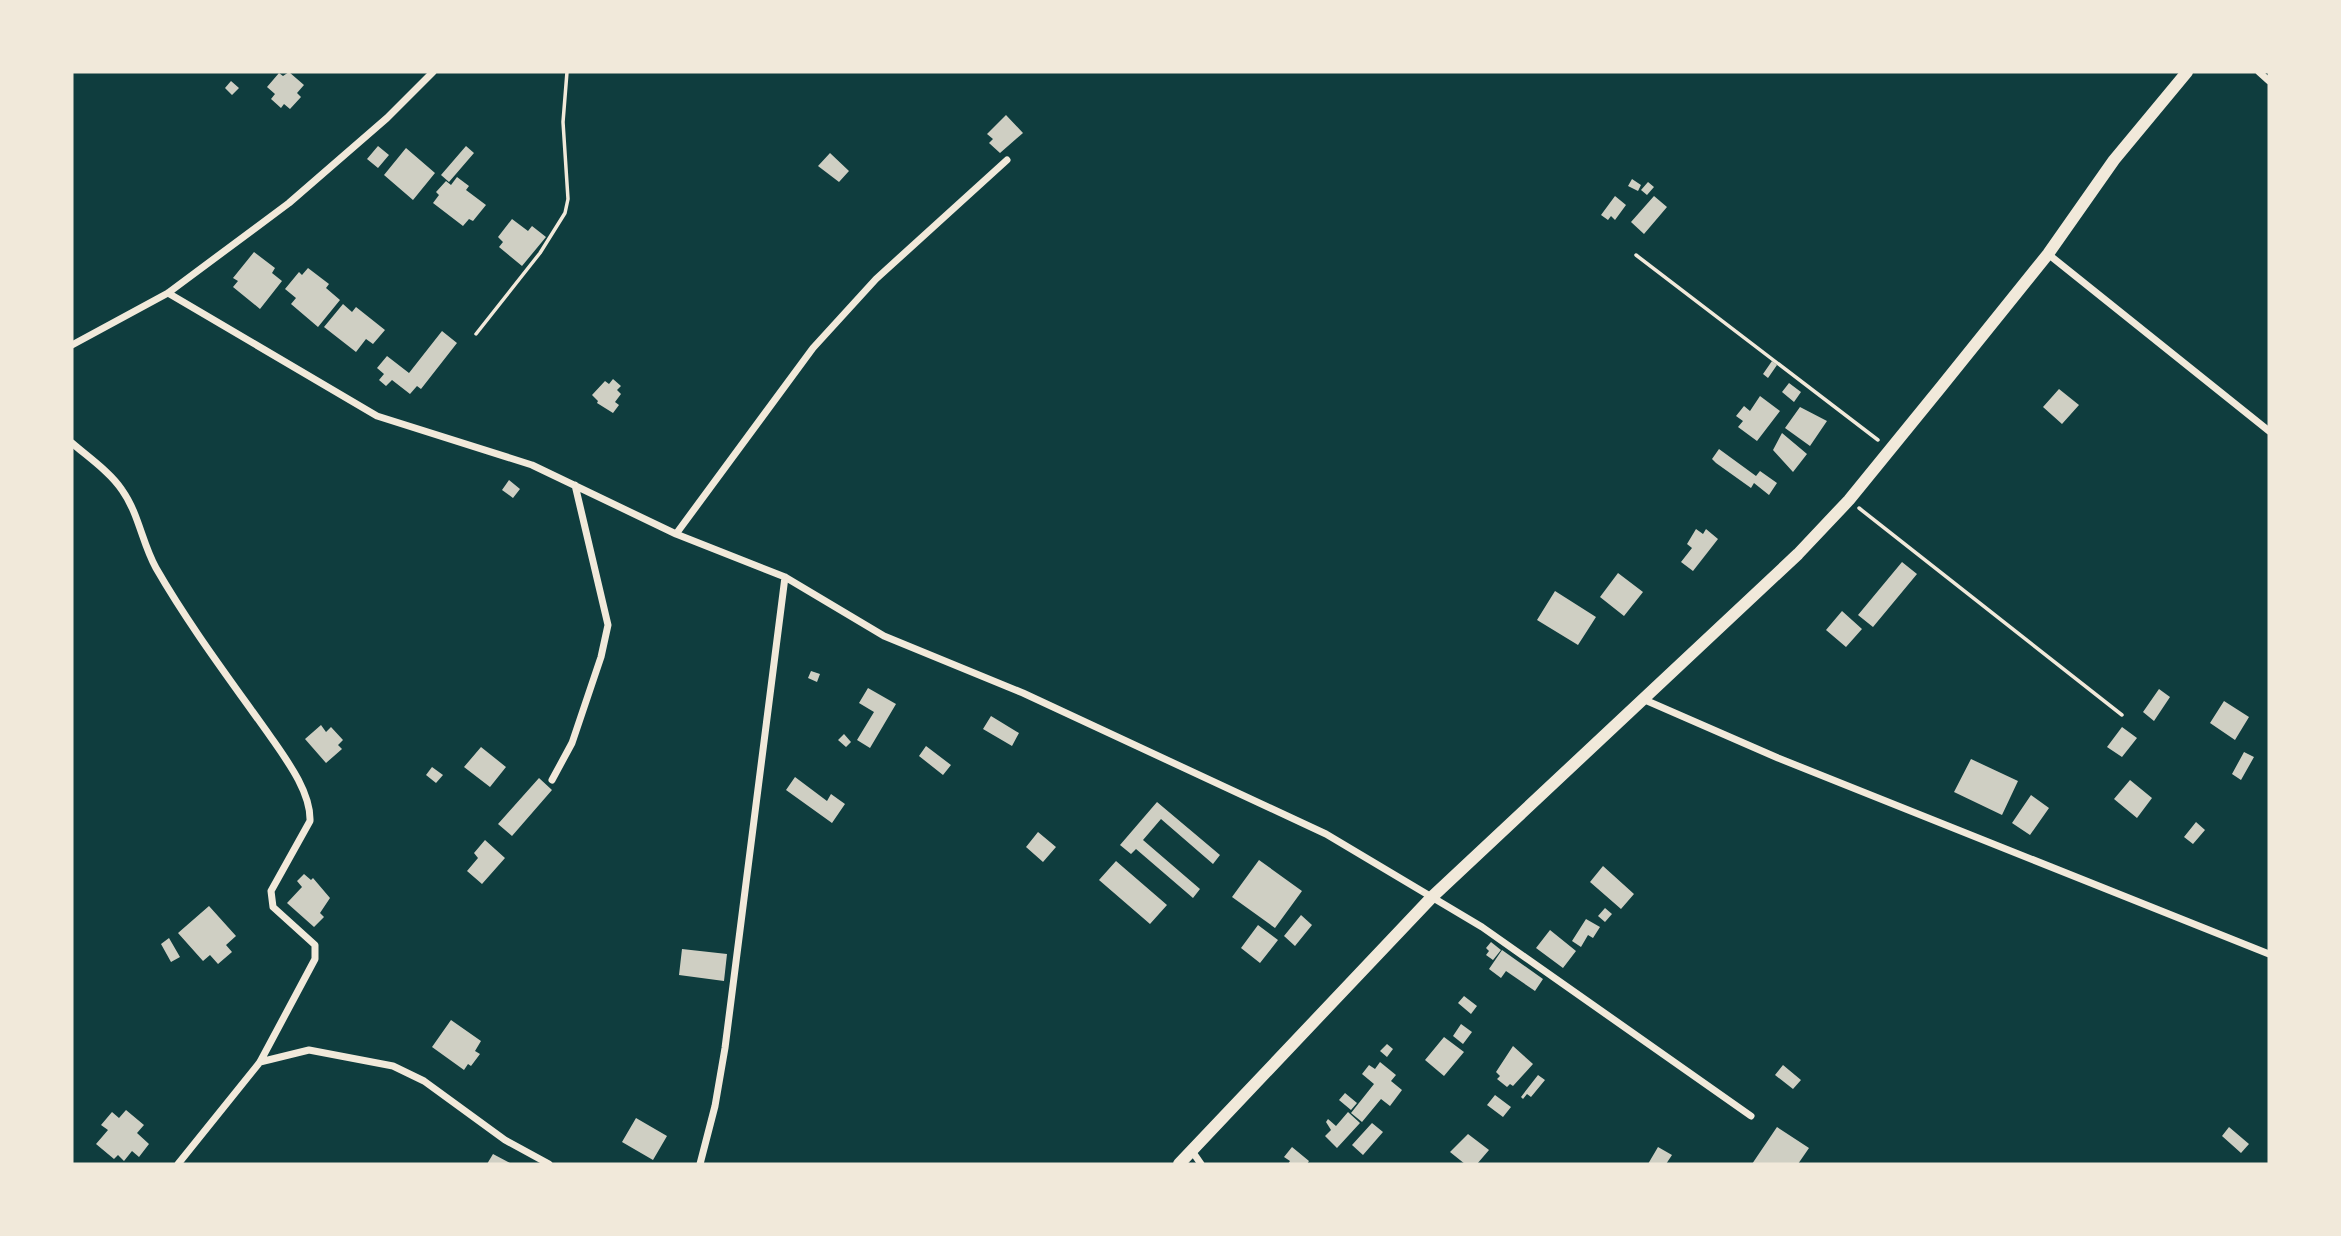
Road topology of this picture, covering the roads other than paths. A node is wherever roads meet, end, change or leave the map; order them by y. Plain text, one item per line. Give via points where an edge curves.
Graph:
1 (433, 72) edge
2 (2187, 72) edge
3 (2259, 72) edge
4 (2269, 80) edge
5 (1007, 160) dead end
6 (2048, 254) junction
7 (168, 293) junction
8 (72, 345) edge
9 (2269, 431) edge
10 (72, 443) edge
11 (575, 485) junction
12 (676, 534) junction
13 (785, 577) junction
14 (1645, 700) junction
15 (552, 780) dead end
16 (1432, 897) junction
17 (2269, 954) edge
18 (260, 1062) junction
19 (1751, 1116) dead end
20 (1192, 1151) junction
21 (538, 1161) edge
22 (178, 1164) edge
23 (549, 1164) edge
24 (700, 1164) edge
25 (1179, 1164) edge
26 (1200, 1164) edge

1 - 7 street via 289,203
2 - 6 street via 2114,160
3 - 4 street
5 - 12 street via 876,279 813,348
6 - 9 street
6 - 14 street via 1849,500
7 - 8 street
7 - 11 street via 377,416 485,447
10 - 18 street via 121,489 167,587 276,744 307,797 310,821 271,891 273,907 313,942 317,954
11 - 12 street
11 - 15 street via 608,625 572,743
12 - 13 street
13 - 16 street via 884,636 1023,693 1326,834
13 - 24 street via 725,1048
14 - 16 street
14 - 17 street via 1778,758
16 - 19 street via 1563,982
16 - 20 street
18 - 21 street via 309,1050 393,1066 424,1081
18 - 22 street
20 - 25 street
20 - 26 street
21 - 23 street

